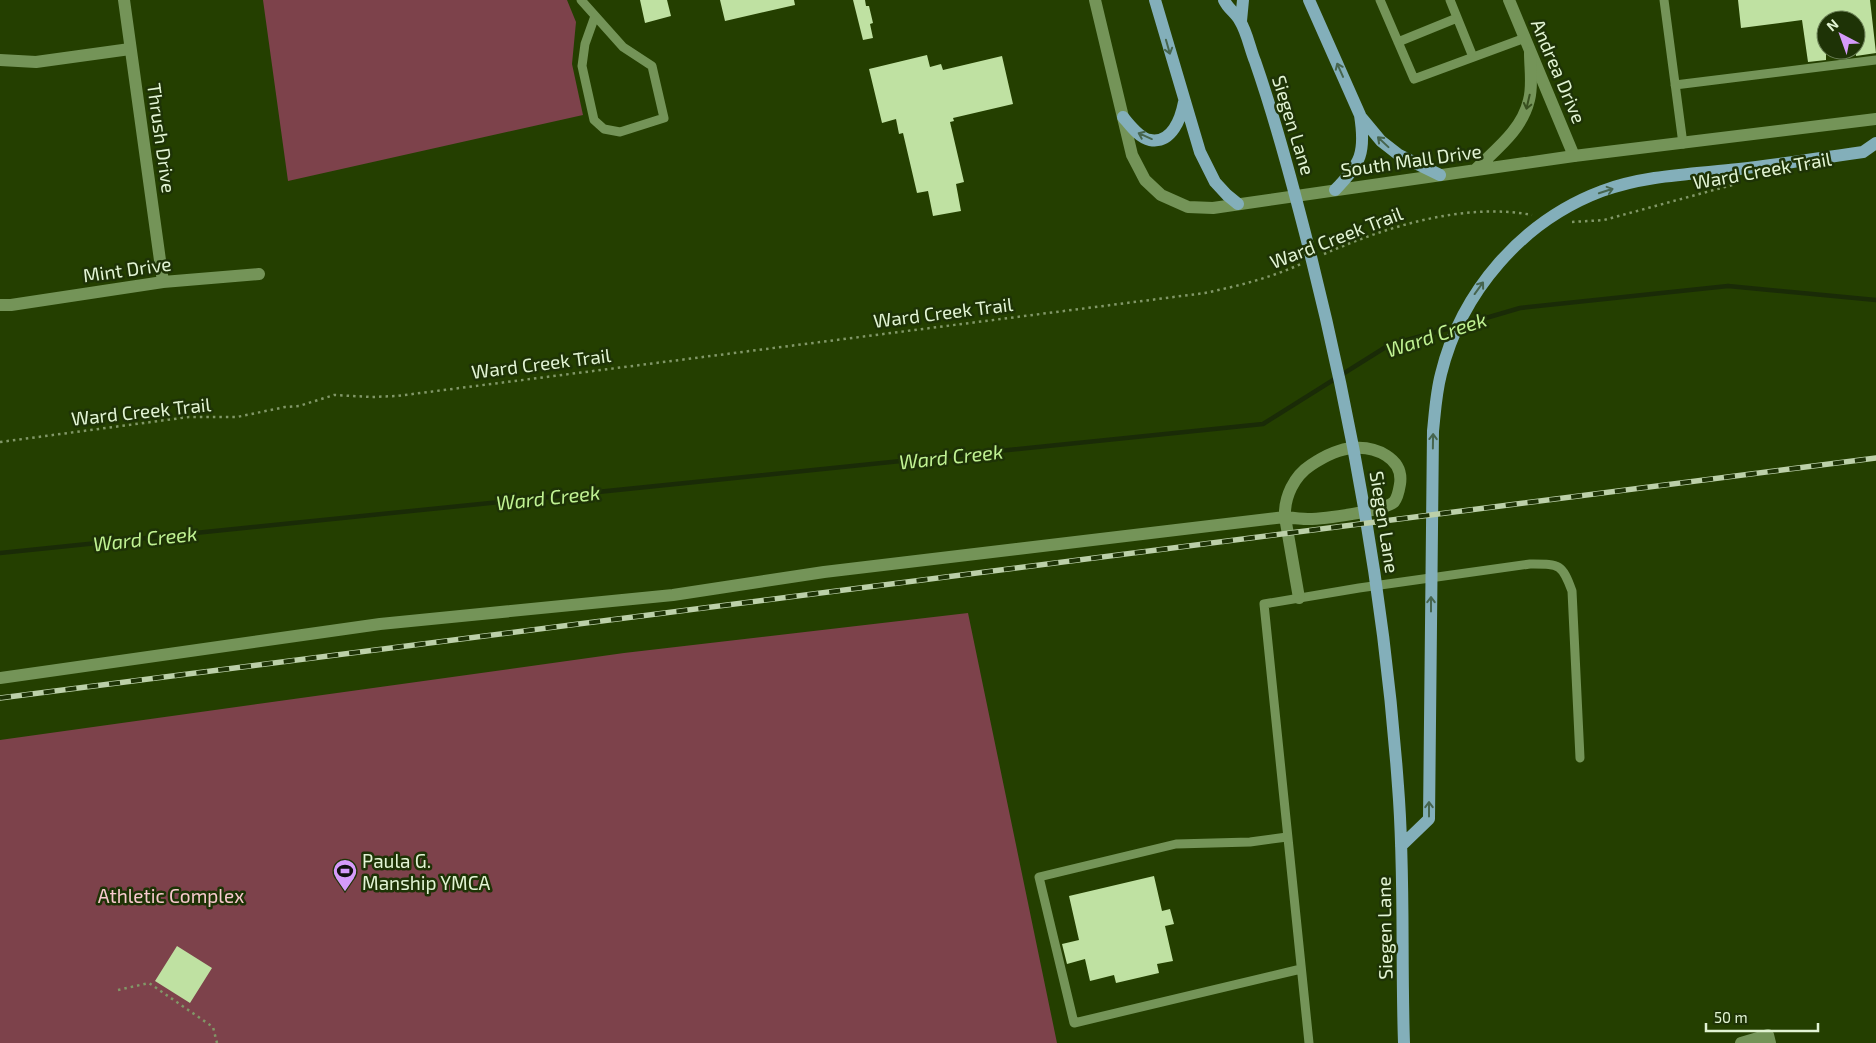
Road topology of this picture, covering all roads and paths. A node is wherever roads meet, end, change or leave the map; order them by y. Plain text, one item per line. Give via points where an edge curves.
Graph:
1 (124, 0) edge
2 (581, 0) edge
3 (1095, 0) edge
4 (1154, 0) edge
5 (1224, 0) edge
6 (1243, 0) edge
7 (1309, 0) edge
8 (1450, 0) edge
9 (1509, 0) edge
10 (1664, 0) edge
11 (1383, 1) edge
12 (596, 16) junction
13 (1457, 18) junction
14 (1241, 21) junction
15 (1525, 38) junction
16 (1398, 42) junction
17 (130, 49) junction
18 (1530, 53) junction
19 (1473, 57) junction
20 (0, 60) edge
21 (1876, 60) edge
22 (1675, 85) junction
23 (1184, 100) junction
24 (1360, 115) junction
25 (1123, 117) junction
26 (1876, 119) edge
27 (1876, 142) edge
28 (1683, 144) junction
29 (1574, 156) junction
30 (1475, 170) junction
31 (1440, 175) junction
32 (1743, 183) dead end
33 (1335, 190) junction
34 (1238, 204) junction
35 (1538, 216) dead end
36 (1566, 222) dead end
37 (1322, 255) dead end
38 (1305, 262) dead end
39 (259, 274) dead end
40 (163, 282) junction
41 (0, 305) edge
42 (0, 442) edge
43 (1285, 518) junction
44 (1299, 598) junction
45 (0, 678) edge
46 (1580, 758) dead end
47 (1287, 837) junction
48 (1401, 846) junction
49 (1300, 969) junction
50 (118, 990) dead end
51 (217, 1043) edge
52 (1309, 1043) edge
53 (1404, 1043) edge
54 (1741, 1043) edge
55 (1770, 1043) edge

1 - 17 street, Thrush Drive
2 - 12 lane
3 - 25 street, South Mall Drive
4 -> 23 main road
5 - 14 main road, Siegen Lane
6 - 14 main road, Siegen Lane
24 -> 7 main road
8 - 13 lane
9 - 15 street, Andrea Drive
10 - 22 lane
11 - 16 lane
12 - 12 lane via 622,47 652,66 664,118 620,132 604,129 594,120 582,66 585,44
13 - 16 lane
13 - 19 lane
14 - 48 main road, Siegen Lane via 1266,93 1316,272 1352,442 1389,675
15 - 18 street, Andrea Drive
15 - 19 lane
16 - 19 lane via 1414,80
17 - 20 street via 36,62
17 - 40 street, Thrush Drive
18 - 29 street, Andrea Drive
18 -> 30 street via 1530,98 1523,118
21 - 22 lane
22 - 28 lane
23 -> 25 main road via 1182,115 1175,129 1164,139 1150,140
23 - 34 main road via 1200,152 1215,182
31 -> 24 main road via 1399,155 1381,142
24 - 33 main road via 1362,152 1352,172
25 - 34 street, South Mall Drive via 1132,156 1145,180 1161,195 1188,207
26 - 28 street, South Mall Drive
48 -> 27 main road via 1429,819 1433,430 1441,374 1474,295 1525,236 1580,200 1602,191 1660,178 1863,152
28 - 29 street, South Mall Drive
29 - 30 street, South Mall Drive
30 - 31 street, South Mall Drive
31 - 33 street, South Mall Drive
32 - 36 path, Ward Creek Trail via 1604,220
33 - 34 street, South Mall Drive
35 - 37 path, Ward Creek Trail via 1498,212 1430,219 1377,232
38 - 42 path, Ward Creek Trail via 1280,274 1205,293 397,396 334,395 299,406 237,417 189,417
39 - 40 street, Mint Drive
40 - 41 street, Mint Drive
43 - 43 street via 1309,519 1385,507 1399,492 1401,478 1396,464 1376,450 1354,448 1315,462 1301,472 1288,493
43 - 44 street
43 - 45 street via 824,572 673,595 380,624
44 - 46 lane via 1530,564 1561,567 1572,591
44 - 47 lane via 1264,604
47 - 49 lane
47 - 49 lane via 1250,842 1176,844 1039,876 1074,1024
48 - 53 main road, Siegen Lane
49 - 52 lane
50 - 51 path via 149,983 213,1027
54 - 55 street via 1768,1035

